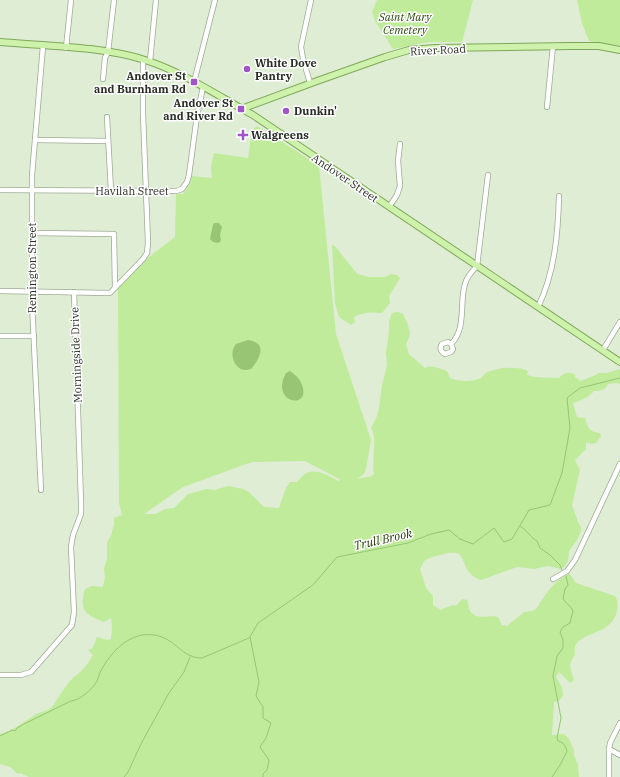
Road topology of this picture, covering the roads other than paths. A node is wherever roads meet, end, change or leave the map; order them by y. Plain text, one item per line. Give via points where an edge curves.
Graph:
1 (71, 0) edge
2 (114, 0) edge
3 (156, 0) edge
4 (215, 0) edge
5 (312, 0) edge
6 (0, 42) edge
7 (43, 46) junction
8 (553, 46) junction
9 (66, 48) junction
10 (620, 50) edge
11 (108, 52) junction
12 (143, 59) junction
13 (150, 61) junction
14 (103, 79) dead end
15 (194, 82) junction
16 (310, 83) junction
17 (203, 87) junction
18 (547, 107) dead end
19 (241, 109) junction
20 (106, 117) dead end
21 (35, 140) junction
22 (108, 141) junction
23 (400, 144) dead end
24 (488, 175) dead end
25 (0, 190) edge
26 (32, 190) junction
27 (146, 190) junction
28 (111, 191) junction
29 (559, 196) dead end
30 (389, 207) junction
31 (32, 233) junction
32 (477, 266) junction
33 (115, 287) junction
34 (0, 291) edge
35 (32, 292) junction
36 (74, 292) junction
37 (538, 307) junction
38 (620, 322) edge
39 (0, 336) edge
40 (34, 336) junction
41 (451, 344) dead end
42 (603, 350) junction
43 (620, 362) edge
44 (620, 464) edge
45 (41, 490) dead end
46 (553, 579) dead end
47 (0, 675) edge
48 (620, 723) edge
49 (609, 749) junction
50 (620, 755) edge
51 (608, 777) edge

1 - 9 street
2 - 11 street
3 - 13 street
4 - 15 street
5 - 16 street via 301,48
6 - 7 main road, Andover Street
7 - 9 main road, Andover Street
7 - 21 street, Remington Street
8 - 10 main road, River Road via 599,46
8 - 16 main road, River Road via 409,50
8 - 18 street
9 - 11 main road, Andover Street
11 - 12 main road, Andover Street
11 - 14 street
12 - 13 main road, Andover Street
12 - 27 street
13 - 15 main road, Andover Street
15 - 17 main road, Andover Street
16 - 19 main road, River Road
17 - 19 main road, Andover Street
17 - 27 street, Havilah Street via 186,185 182,190 176,191
19 - 30 main road, Andover Street
20 - 22 street
21 - 22 street
21 - 26 street, Remington Street
22 - 28 street
23 - 30 street via 400,186
24 - 32 street
25 - 26 street, Havilah Street
26 - 28 street, Havilah Street
26 - 31 street, Remington Street
27 - 28 street, Havilah Street
27 - 33 street via 147,253
29 - 37 street via 555,253
30 - 32 main road, Andover Street
31 - 33 street via 114,234
31 - 35 street, Remington Street
32 - 37 main road, Andover Street
32 - 41 street via 465,284 460,328
33 - 36 street via 110,293
34 - 35 street
35 - 36 street
35 - 40 street, Remington Street
36 - 47 street, Morningside Drive via 81,514 71,546 74,612 72,625 31,672 21,675
37 - 42 main road, Andover Street
38 - 42 street
39 - 40 street
40 - 45 street, Remington Street
42 - 43 main road, Andover Street
44 - 46 street via 575,560 567,571
48 - 49 street
49 - 50 street
49 - 51 street

